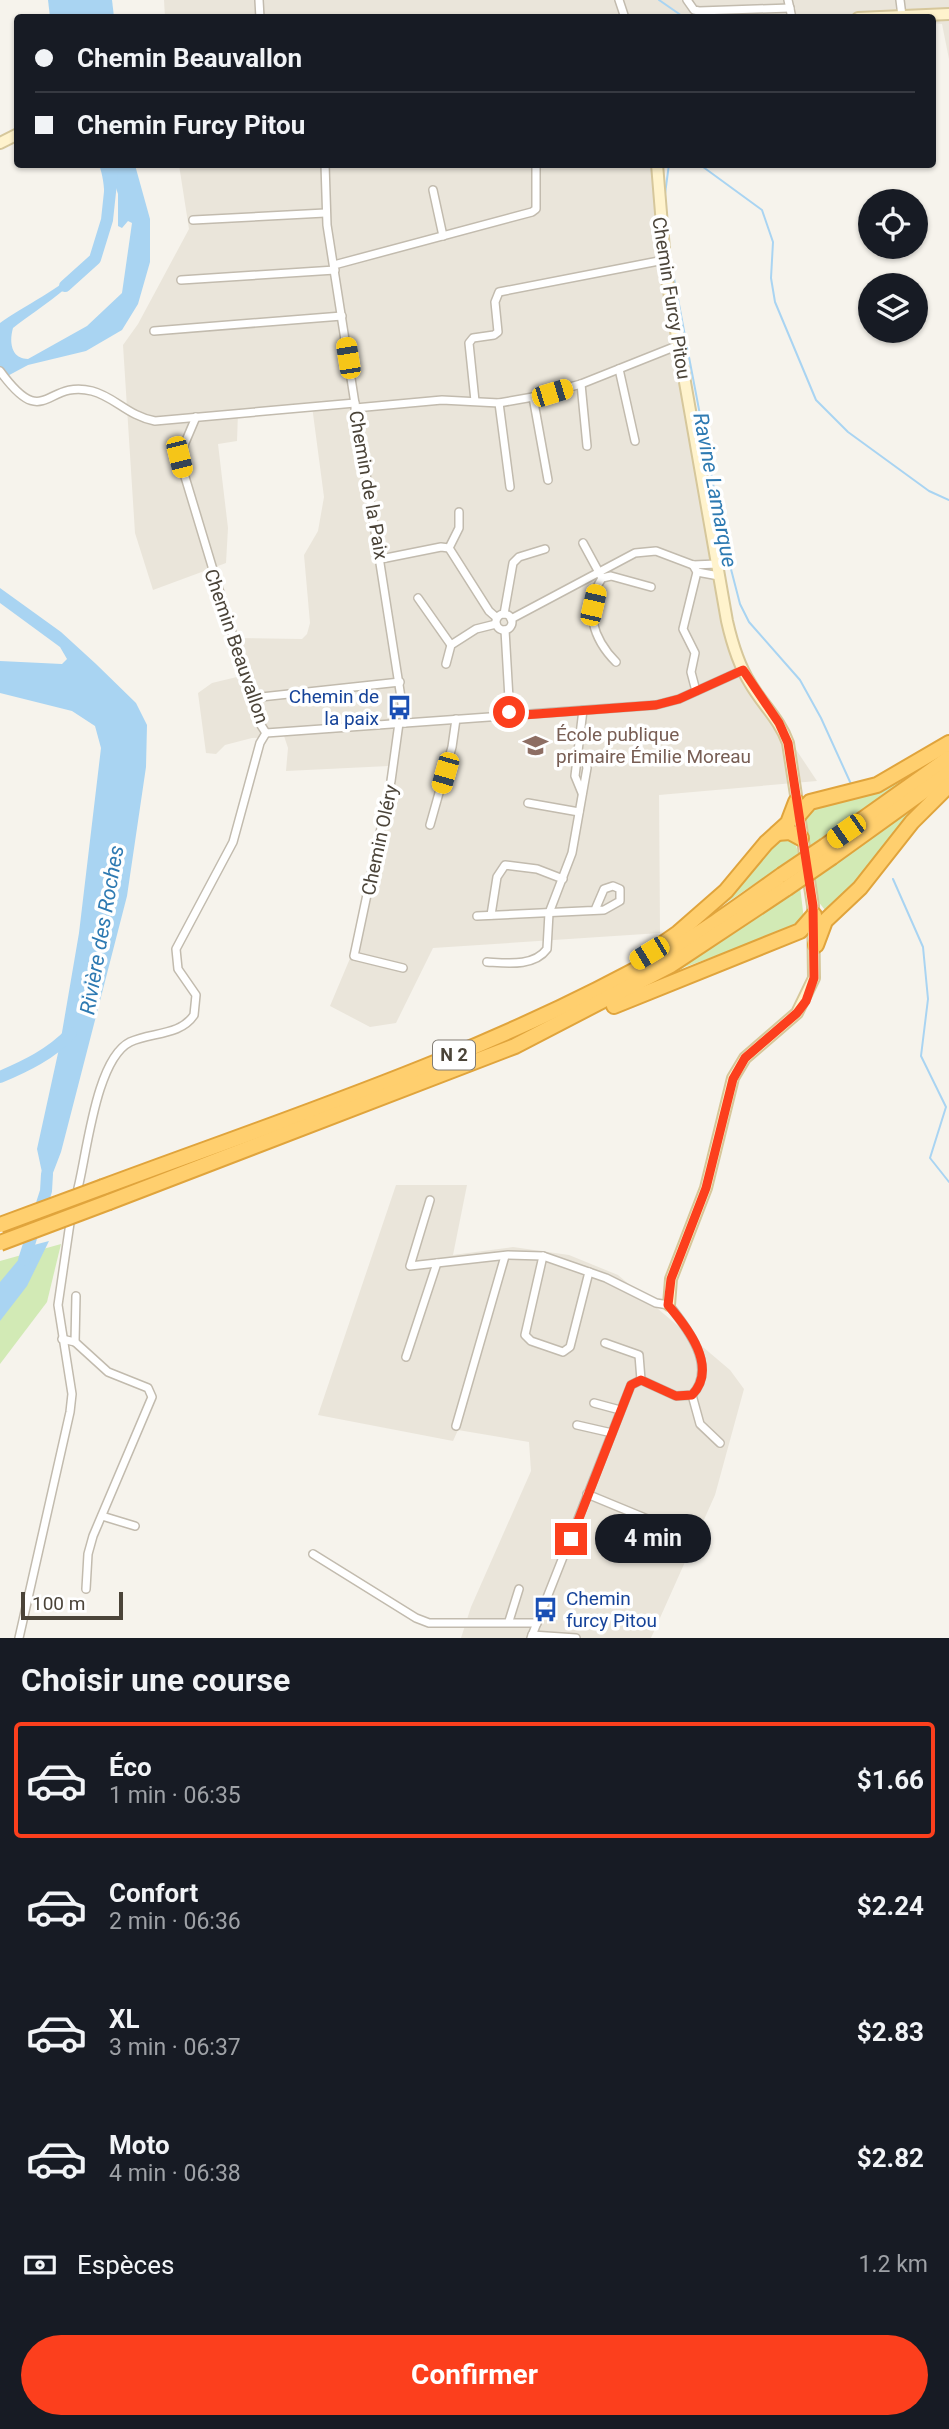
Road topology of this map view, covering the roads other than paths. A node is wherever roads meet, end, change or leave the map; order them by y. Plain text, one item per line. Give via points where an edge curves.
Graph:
1 (687, 0) edge
2 (748, 0) edge
3 (789, 4) edge
4 (750, 12) junction
5 (713, 14) edge
6 (729, 14) edge
7 (765, 14) edge
8 (325, 168) edge
9 (536, 168) edge
10 (657, 168) edge
11 (433, 190) dead end
12 (325, 213) junction
13 (193, 220) dead end
14 (443, 236) junction
15 (664, 260) junction
16 (334, 268) junction
17 (181, 280) dead end
18 (342, 316) junction
19 (154, 331) dead end
20 (679, 345) junction
21 (619, 369) junction
22 (0, 371) edge
23 (581, 384) junction
24 (533, 397) junction
25 (475, 401) junction
26 (499, 403) junction
27 (355, 405) junction
28 (196, 417) junction
29 (635, 441) dead end
30 (587, 446) dead end
31 (548, 480) dead end
32 (510, 486) dead end
33 (459, 512) dead end
34 (583, 543) dead end
35 (449, 548) junction
36 (545, 549) dead end
37 (381, 559) junction
38 (717, 564) junction
39 (695, 569) junction
40 (600, 575) junction
41 (719, 576) junction
42 (651, 587) dead end
43 (418, 598) dead end
44 (502, 619) junction
45 (505, 630) junction
46 (451, 645) junction
47 (616, 662) dead end
48 (446, 664) dead end
49 (743, 670) junction
50 (400, 682) junction
51 (696, 691) junction
52 (252, 698) junction
53 (583, 710) junction
54 (510, 716) junction
55 (456, 719) junction
56 (402, 723) junction
57 (266, 733) junction
58 (949, 743) edge
59 (949, 758) edge
60 (949, 773) edge
61 (949, 785) edge
62 (528, 803) dead end
63 (796, 803) junction
64 (579, 812) junction
65 (429, 825) dead end
66 (777, 833) junction
67 (801, 838) junction
68 (828, 851) junction
69 (563, 879) junction
70 (785, 881) junction
71 (845, 904) junction
72 (595, 910) dead end
73 (813, 910) junction
74 (549, 913) junction
75 (491, 915) junction
76 (477, 916) dead end
77 (792, 933) junction
78 (816, 945) junction
79 (487, 962) dead end
80 (403, 968) dead end
81 (545, 1016) junction
82 (516, 1046) junction
83 (78, 1188) dead end
84 (429, 1200) dead end
85 (70, 1223) dead end
86 (0, 1225) edge
87 (0, 1243) edge
88 (505, 1256) junction
89 (543, 1256) junction
90 (437, 1263) junction
91 (589, 1272) junction
92 (76, 1296) dead end
93 (668, 1305) junction
94 (62, 1339) junction
95 (75, 1342) junction
96 (606, 1343) dead end
97 (406, 1357) dead end
98 (641, 1380) junction
99 (692, 1395) junction
100 (594, 1403) dead end
101 (620, 1410) junction
102 (577, 1425) dead end
103 (456, 1426) dead end
104 (612, 1433) junction
105 (720, 1444) dead end
106 (587, 1494) junction
107 (102, 1516) junction
108 (135, 1527) dead end
109 (667, 1527) dead end
110 (313, 1554) dead end
111 (86, 1589) dead end
112 (519, 1589) dead end
113 (509, 1621) junction
114 (537, 1623) junction
115 (532, 1637) edge
116 (19, 1638) edge
117 (576, 1638) edge

1 - 5 street via 694,10
2 - 4 street
3 - 7 street
4 - 6 street
4 - 7 street
8 - 12 street, Chemin de la Paix
9 - 14 street via 536,209 532,212
10 - 15 street, Chemin Furcy Pitou
11 - 14 street
12 - 13 street
12 - 16 street, Chemin de la Paix
14 - 16 street
15 - 20 street, Chemin Furcy Pitou
15 - 25 street via 499,292 495,302 498,331 469,343
16 - 17 street
16 - 18 street, Chemin de la Paix
18 - 19 street
18 - 27 street, Chemin de la Paix
20 - 21 street
20 - 38 street, Chemin Furcy Pitou
21 - 23 street
21 - 29 street
22 - 28 street via 31,402 84,390 96,392 142,419
23 - 24 street
23 - 30 street
24 - 26 street
24 - 31 street
25 - 26 street
25 - 27 street
26 - 32 street
27 - 28 street
27 - 37 street, Chemin de la Paix
28 - 52 street, Chemin Beauvallon via 179,457
33 - 35 street via 459,528
34 - 40 street
35 - 37 street
35 - 44 street via 483,603
36 - 44 street via 513,563
37 - 50 street, Chemin de la Paix
38 - 39 street
38 - 41 street, Chemin Furcy Pitou
39 - 40 street via 666,553 642,551 626,556
39 - 41 street
39 - 51 street via 682,629 695,653 691,672
40 - 42 street
40 - 44 street
40 - 47 street via 593,631
41 - 49 street, Chemin Furcy Pitou
43 - 46 street
44 - 45 street
44 - 45 street via 510,628
44 - 46 street
45 - 54 street
46 - 48 street
49 - 51 street, Chemin Beauvallon
49 - 63 street, Chemin Furcy Pitou via 786,735
50 - 52 street
50 - 56 street, Chemin de la Paix
51 - 53 street, Chemin Beauvallon via 656,705
52 - 57 street, Chemin Beauvallon
53 - 54 street, Chemin Beauvallon
53 - 64 street via 575,776 582,793
54 - 55 street, Chemin Beauvallon
55 - 56 street, Chemin Beauvallon
55 - 65 street
56 - 57 street, Chemin Beauvallon
56 - 80 street, Chemin Oléry via 354,956
57 - 83 street via 233,842 176,949 178,969 196,995 194,1015 176,1030 129,1043 113,1058 103,1081
58 - 63 highway via 877,785
59 - 68 highway, N 2
60 - 68 highway, N 2
61 - 71 highway via 912,822
62 - 64 street
63 - 66 highway via 792,816
63 - 67 street, Chemin Furcy Pitou
64 - 69 street
66 - 67 highway via 790,832
66 - 81 highway via 726,891 678,933
67 - 73 street, Chemin Furcy Pitou
68 - 70 highway, N 2, bridge
69 - 74 street
69 - 75 street via 537,869 505,865 497,877
70 - 81 highway, N 2 via 667,953
70 - 82 highway, N 2 via 671,965
71 - 73 highway via 829,913
71 - 78 highway via 821,926
72 - 74 street
73 - 77 highway via 804,928
73 - 78 street, Chemin Furcy Pitou
74 - 75 street
74 - 79 street via 544,954 518,963
75 - 76 street
77 - 78 highway via 806,934
77 - 82 highway
78 - 93 street, Chemin Furcy Pitou via 814,978 806,1001 745,1058 733,1079 706,1188 671,1279
81 - 86 highway, N 2, bridge via 444,1059
82 - 87 highway, N 2, bridge
84 - 90 street via 410,1266
85 - 94 street via 58,1305
88 - 89 street
88 - 90 street
88 - 103 street
89 - 91 street
89 - 91 street via 525,1335 531,1341 563,1352 570,1347
90 - 97 street
91 - 93 street
92 - 95 street
93 - 99 street via 687,1326 698,1349 701,1377
94 - 95 street
94 - 116 street via 72,1394 70,1412
95 - 107 street via 118,1377 148,1388 152,1397
96 - 98 street via 639,1355
98 - 99 street via 676,1396
98 - 101 street via 631,1385
99 - 105 street via 700,1424
100 - 101 street
101 - 104 street
102 - 104 street
104 - 106 street
106 - 109 street
106 - 114 street
107 - 108 street
107 - 111 street via 88,1554
110 - 113 street via 429,1623
112 - 113 street
113 - 114 street
114 - 115 street
115 - 117 street

